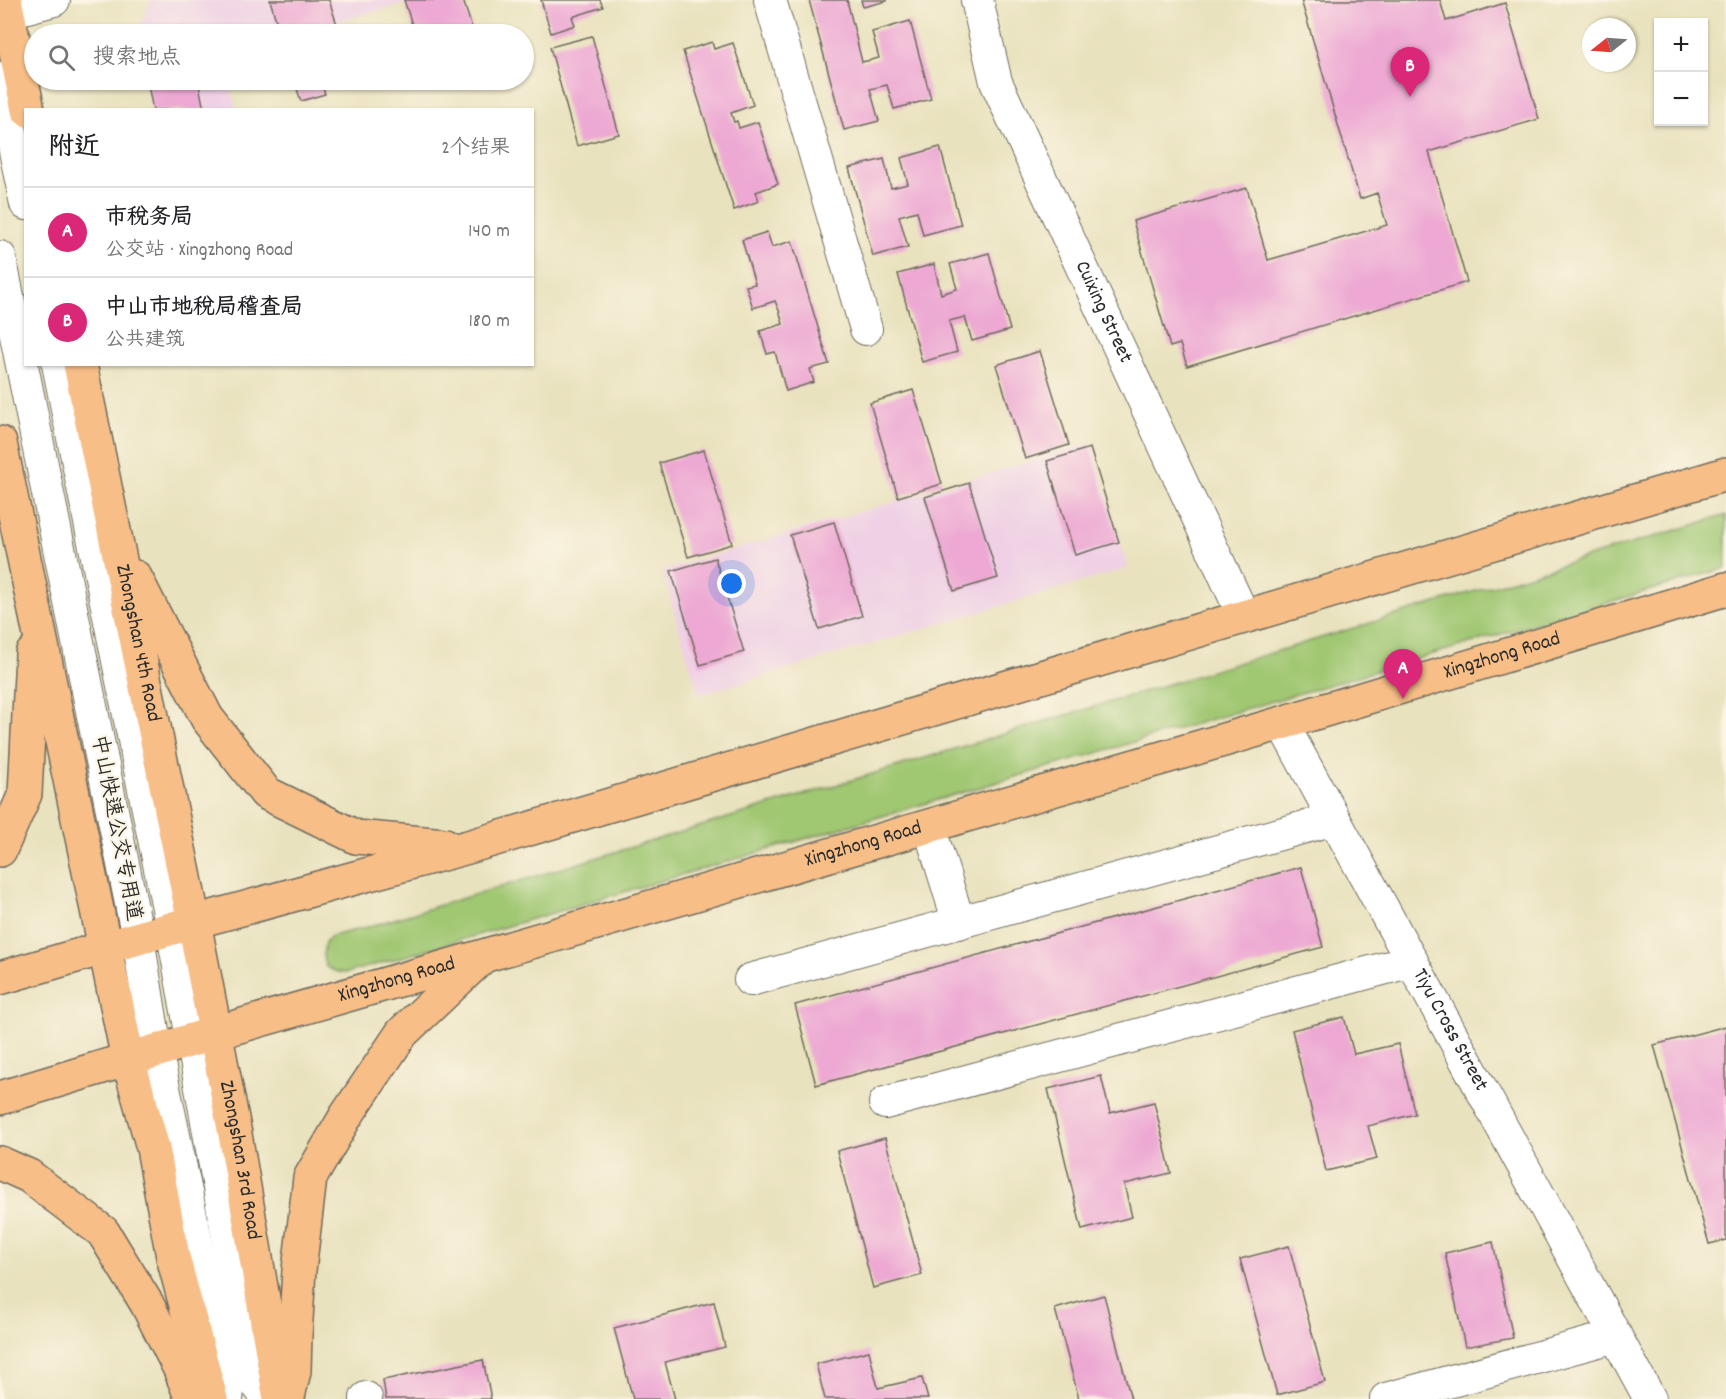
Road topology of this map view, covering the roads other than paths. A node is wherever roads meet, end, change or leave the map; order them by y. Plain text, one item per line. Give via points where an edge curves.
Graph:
1 (54, 0) edge
2 (770, 0) edge
3 (977, 0) edge
4 (6, 6) edge
5 (0, 78) edge
6 (28, 108) edge
7 (24, 194) edge
8 (0, 257) edge
9 (866, 329) dead end
10 (58, 366) edge
11 (80, 366) edge
12 (0, 443) edge
13 (1726, 474) edge
14 (116, 540) junction
15 (1726, 589) edge
16 (34, 608) junction
17 (1244, 617) junction
18 (1282, 723) junction
19 (1334, 819) junction
20 (929, 826) junction
21 (468, 847) junction
22 (0, 850) edge
23 (958, 923) junction
24 (183, 925) junction
25 (138, 938) junction
26 (105, 947) junction
27 (483, 956) junction
28 (1412, 961) junction
29 (0, 978) edge
30 (750, 980) dead end
31 (203, 1036) junction
32 (142, 1055) junction
33 (0, 1098) edge
34 (885, 1103) dead end
35 (0, 1163) edge
36 (1616, 1336) junction
37 (192, 1399) edge
38 (211, 1399) edge
39 (227, 1399) edge
40 (269, 1399) edge
41 (280, 1399) edge
42 (287, 1399) edge
43 (1386, 1399) edge
44 (1650, 1399) edge

1 - 4 street
2 - 9 street
3 - 17 street, Cuixing Street via 996,82
4 - 6 main road
5 - 7 street
8 - 25 street, 中山快速公交专用道
10 - 24 street, 中山快速公交专用道
11 - 14 main road, Zhongshan 4th Road
12 - 16 main road
13 - 17 main road
14 - 21 main road via 207,718 266,793 357,837
14 - 24 main road, Zhongshan 4th Road
15 - 18 main road, Xingzhong Road
16 - 22 main road via 25,794
16 - 26 main road
17 - 21 main road
18 - 19 street, Tiyu Cross Street
18 - 20 main road, Xingzhong Road
19 - 23 street
19 - 28 street, Tiyu Cross Street
20 - 23 street
20 - 27 main road, Xingzhong Road
21 - 24 main road
23 - 30 street
24 - 25 main road
24 - 31 main road, Zhongshan 3rd Road
25 - 26 main road
25 - 32 street, 中山快速公交专用道
26 - 29 main road
26 - 32 main road
27 - 31 main road, Xingzhong Road
27 - 42 main road via 402,1033 310,1178 299,1270 294,1371
28 - 34 street
28 - 36 street, Tiyu Cross Street
31 - 32 main road, Xingzhong Road
31 - 40 street via 255,1381
31 - 41 main road, Zhongshan 3rd Road via 235,1134
32 - 33 main road, Xingzhong Road
32 - 38 main road via 153,1148 173,1257
32 - 39 street, 中山快速公交专用道
35 - 37 main road via 29,1176 103,1232 147,1304
36 - 43 street
36 - 44 street, Tiyu Cross Street

